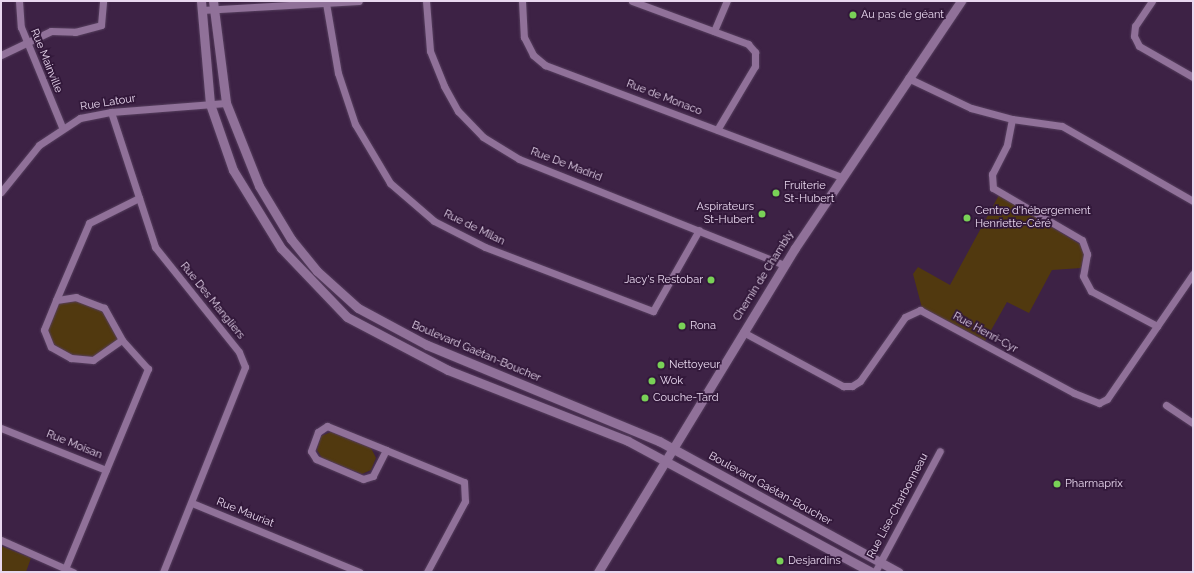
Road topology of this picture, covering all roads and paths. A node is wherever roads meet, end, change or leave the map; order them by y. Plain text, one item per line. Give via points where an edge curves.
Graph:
1 (18, 1) edge
2 (103, 1) edge
3 (359, 1) edge
4 (426, 1) edge
5 (522, 1) edge
6 (632, 1) edge
7 (726, 1) edge
8 (961, 1) edge
9 (1152, 1) edge
10 (326, 3) junction
11 (214, 5) edge
12 (201, 6) edge
13 (714, 31) junction
14 (26, 42) junction
15 (1, 55) edge
16 (1193, 77) edge
17 (908, 78) junction
18 (226, 103) junction
19 (210, 104) junction
20 (111, 112) junction
21 (1012, 119) junction
22 (62, 127) junction
23 (716, 130) junction
24 (842, 177) junction
25 (1, 192) edge
26 (139, 198) junction
27 (1193, 201) edge
28 (699, 230) junction
29 (784, 265) junction
30 (1193, 274) edge
31 (56, 300) junction
32 (1157, 326) junction
33 (743, 332) junction
34 (122, 340) junction
35 (1166, 405) dead end
36 (1193, 423) edge
37 (1, 428) edge
38 (672, 449) junction
39 (386, 450) junction
40 (940, 452) dead end
41 (666, 460) junction
42 (106, 470) junction
43 (192, 503) junction
44 (1, 540) edge
45 (880, 562) junction
46 (65, 569) junction
47 (73, 572) edge
48 (163, 572) edge
49 (357, 572) edge
50 (426, 572) edge
51 (598, 572) edge
52 (870, 572) edge
53 (875, 572) edge
54 (898, 572) edge

1 - 14 street, Rue Mainville
2 - 14 street via 101,25 75,32 51,31
3 - 10 street
4 - 28 street, Rue De Madrid via 430,51 444,86 458,111 483,137 519,159
5 - 23 street, Rue de Monaco via 524,37 533,55 545,65
6 - 13 street
7 - 13 street
8 - 17 street, Chemin de Chambly
9 - 16 street via 1135,26 1134,36 1138,46
10 - 11 street
10 - 28 street, Rue de Milan via 338,73 355,124 390,184 434,221 485,247 654,311
11 - 12 street
11 - 18 street, Boulevard Gaétan-Boucher
12 - 19 street
13 - 23 street via 748,44 755,52 755,66
14 - 15 street
14 - 22 street, Rue Mainville
17 - 21 street via 971,108
17 - 24 street, Chemin de Chambly
18 - 19 street, Rue Latour
18 - 38 street, Boulevard Gaétan-Boucher via 259,186 291,239 317,271 358,308 427,345
19 - 20 street, Rue Latour
19 - 41 street via 234,170 256,212 306,278 347,317 416,356 612,434
20 - 22 street, Rue Latour via 80,118
20 - 26 street, Rue Des Mangliers
21 - 27 street via 1062,126
21 - 32 street via 1007,145 992,174 993,188 1082,240 1088,254 1083,276 1091,291
22 - 25 street, Rue Latour via 18,167
23 - 24 street, Rue de Monaco
24 - 29 street, Chemin de Chambly
26 - 31 street via 89,223
26 - 43 street, Rue Des Mangliers via 155,247 239,352 245,367
28 - 29 street, Rue De Madrid
29 - 33 street, Chemin de Chambly
30 - 32 street, Rue Henri-Cyr
31 - 34 street via 76,297 104,308
31 - 34 street via 44,330 51,347 71,358 93,360
32 - 33 street, Rue Henri-Cyr via 1108,399 1099,403 1074,393 920,310 905,317 860,381 852,386 843,386
33 - 38 street, Chemin de Chambly
34 - 42 street via 148,369
35 - 36 street
37 - 42 street, Rue Moisan
38 - 41 street, Chemin de Chambly
38 - 45 street, Boulevard Gaétan-Boucher
39 - 39 street via 326,426 318,432 311,451 316,459 364,479 373,476
39 - 50 street via 464,482 465,501
40 - 45 street, Rue Lise-Charbonneau
41 - 51 street, Chemin de Chambly
41 - 52 street
42 - 46 street, Rue Moisan
43 - 48 street
43 - 49 street, Rue Mauriat
44 - 46 street
45 - 53 street, Rue Lise-Charbonneau
45 - 54 street, Boulevard Gaétan-Boucher
46 - 47 street

